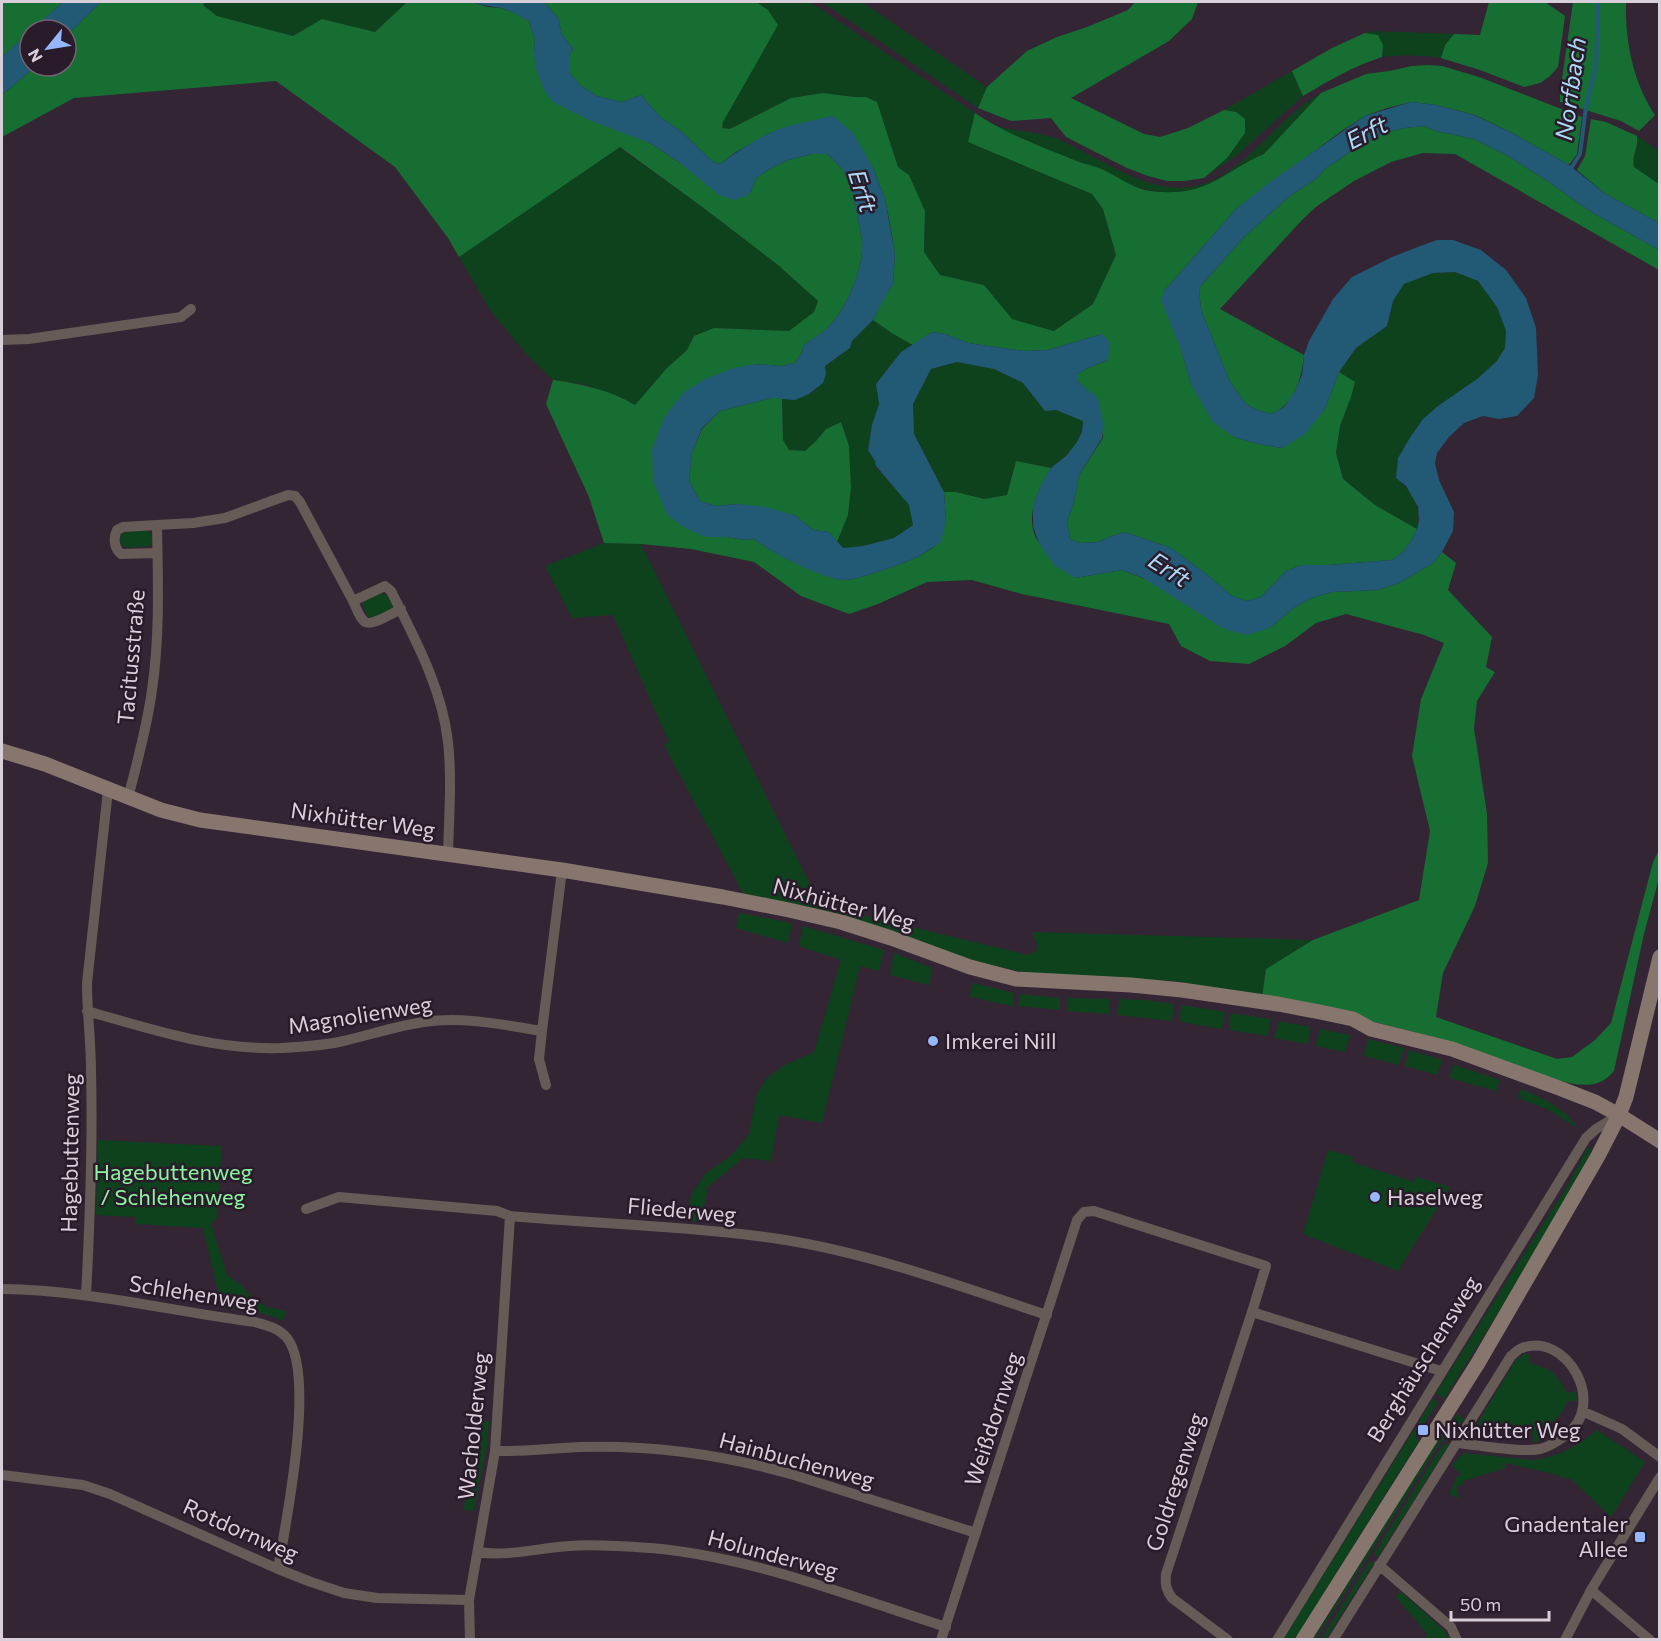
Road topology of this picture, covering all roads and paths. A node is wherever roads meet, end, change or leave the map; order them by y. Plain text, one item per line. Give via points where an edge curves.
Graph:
1 (191, 309) dead end
2 (2, 340) edge
3 (158, 525) junction
4 (158, 554) junction
5 (353, 601) junction
6 (401, 609) junction
7 (2, 751) edge
8 (108, 790) junction
9 (128, 798) junction
10 (448, 854) junction
11 (562, 870) junction
12 (1659, 957) edge
13 (87, 1011) junction
14 (542, 1031) junction
15 (546, 1085) dead end
16 (1619, 1115) junction
17 (1659, 1141) edge
18 (306, 1209) dead end
19 (510, 1216) junction
20 (2, 1289) edge
21 (86, 1295) junction
22 (1252, 1312) junction
23 (1047, 1315) junction
24 (1441, 1371) junction
25 (1582, 1411) junction
26 (1457, 1443) junction
27 (495, 1451) junction
28 (1659, 1457) edge
29 (2, 1475) edge
30 (1659, 1477) edge
31 (976, 1533) junction
32 (478, 1552) junction
33 (1379, 1564) junction
34 (278, 1569) junction
35 (1591, 1590) junction
36 (469, 1600) junction
37 (946, 1627) junction
38 (470, 1640) edge
39 (941, 1640) edge
40 (1228, 1640) edge
41 (1277, 1640) edge
42 (1303, 1640) edge
43 (1332, 1640) edge
44 (1458, 1640) edge
45 (1565, 1640) edge
46 (1650, 1640) edge

1 - 2 street via 181,317
3 - 4 street, Tacitusstraße
3 - 4 street via 123,527 115,535 115,546 121,554
3 - 5 street via 225,518 288,495 295,496
4 - 9 street, Tacitusstraße via 152,690
5 - 6 street via 364,622 371,623
5 - 6 street via 385,586
6 - 10 street via 429,668 448,742
7 - 8 main road, Nixhütter Weg
8 - 9 main road, Nixhütter Weg
8 - 13 street
9 - 10 main road, Nixhütter Weg via 200,820
10 - 11 main road, Nixhütter Weg
11 - 14 street
11 - 16 main road, Nixhütter Weg via 789,910 1016,979 1182,990 1353,1019 1371,1029 1463,1053
12 - 16 main road, Berghäuschensweg via 1632,1077
13 - 14 street, Magnolienweg via 176,1037 247,1047 338,1042 426,1021 479,1022
13 - 21 street, Hagebuttenweg via 92,1180
14 - 15 street via 539,1059
16 - 17 main road, Nixhütter Weg
16 - 24 street, Berghäuschensweg via 1586,1138
16 - 42 main road, Berghäuschensweg via 1478,1363
18 - 19 street, Fliederweg via 339,1197
19 - 23 street, Fliederweg via 779,1239 896,1265
19 - 27 street, Wacholderweg
20 - 21 street, Schlehenweg
21 - 34 street, Schlehenweg via 255,1322 271,1326 287,1338 295,1354 299,1404
22 - 23 street, Weißdornweg via 1266,1266 1094,1211 1084,1212 1077,1220
22 - 24 street
22 - 40 street, Goldregenweg via 1165,1582 1172,1598
23 - 31 street, Weißdornweg
24 - 41 street, Berghäuschensweg
25 - 26 street via 1569,1433 1543,1449
25 - 26 street via 1581,1383 1564,1357 1542,1347 1521,1348 1511,1356
25 - 28 street via 1622,1429
26 - 33 street
27 - 31 street, Hainbuchenweg via 630,1448 713,1456 794,1475
27 - 32 street, Wacholderweg
29 - 34 street, Rotdornweg via 83,1485 110,1494
30 - 35 street
31 - 37 street, Weißdornweg
32 - 36 street, Wacholderweg
32 - 37 street, Holunderweg via 613,1545 691,1552 777,1572
33 - 43 street
33 - 44 street via 1451,1627
34 - 36 street, Rotdornweg via 366,1597
35 - 45 street
35 - 46 street
36 - 38 street, Wacholderweg
37 - 39 street, Weißdornweg

